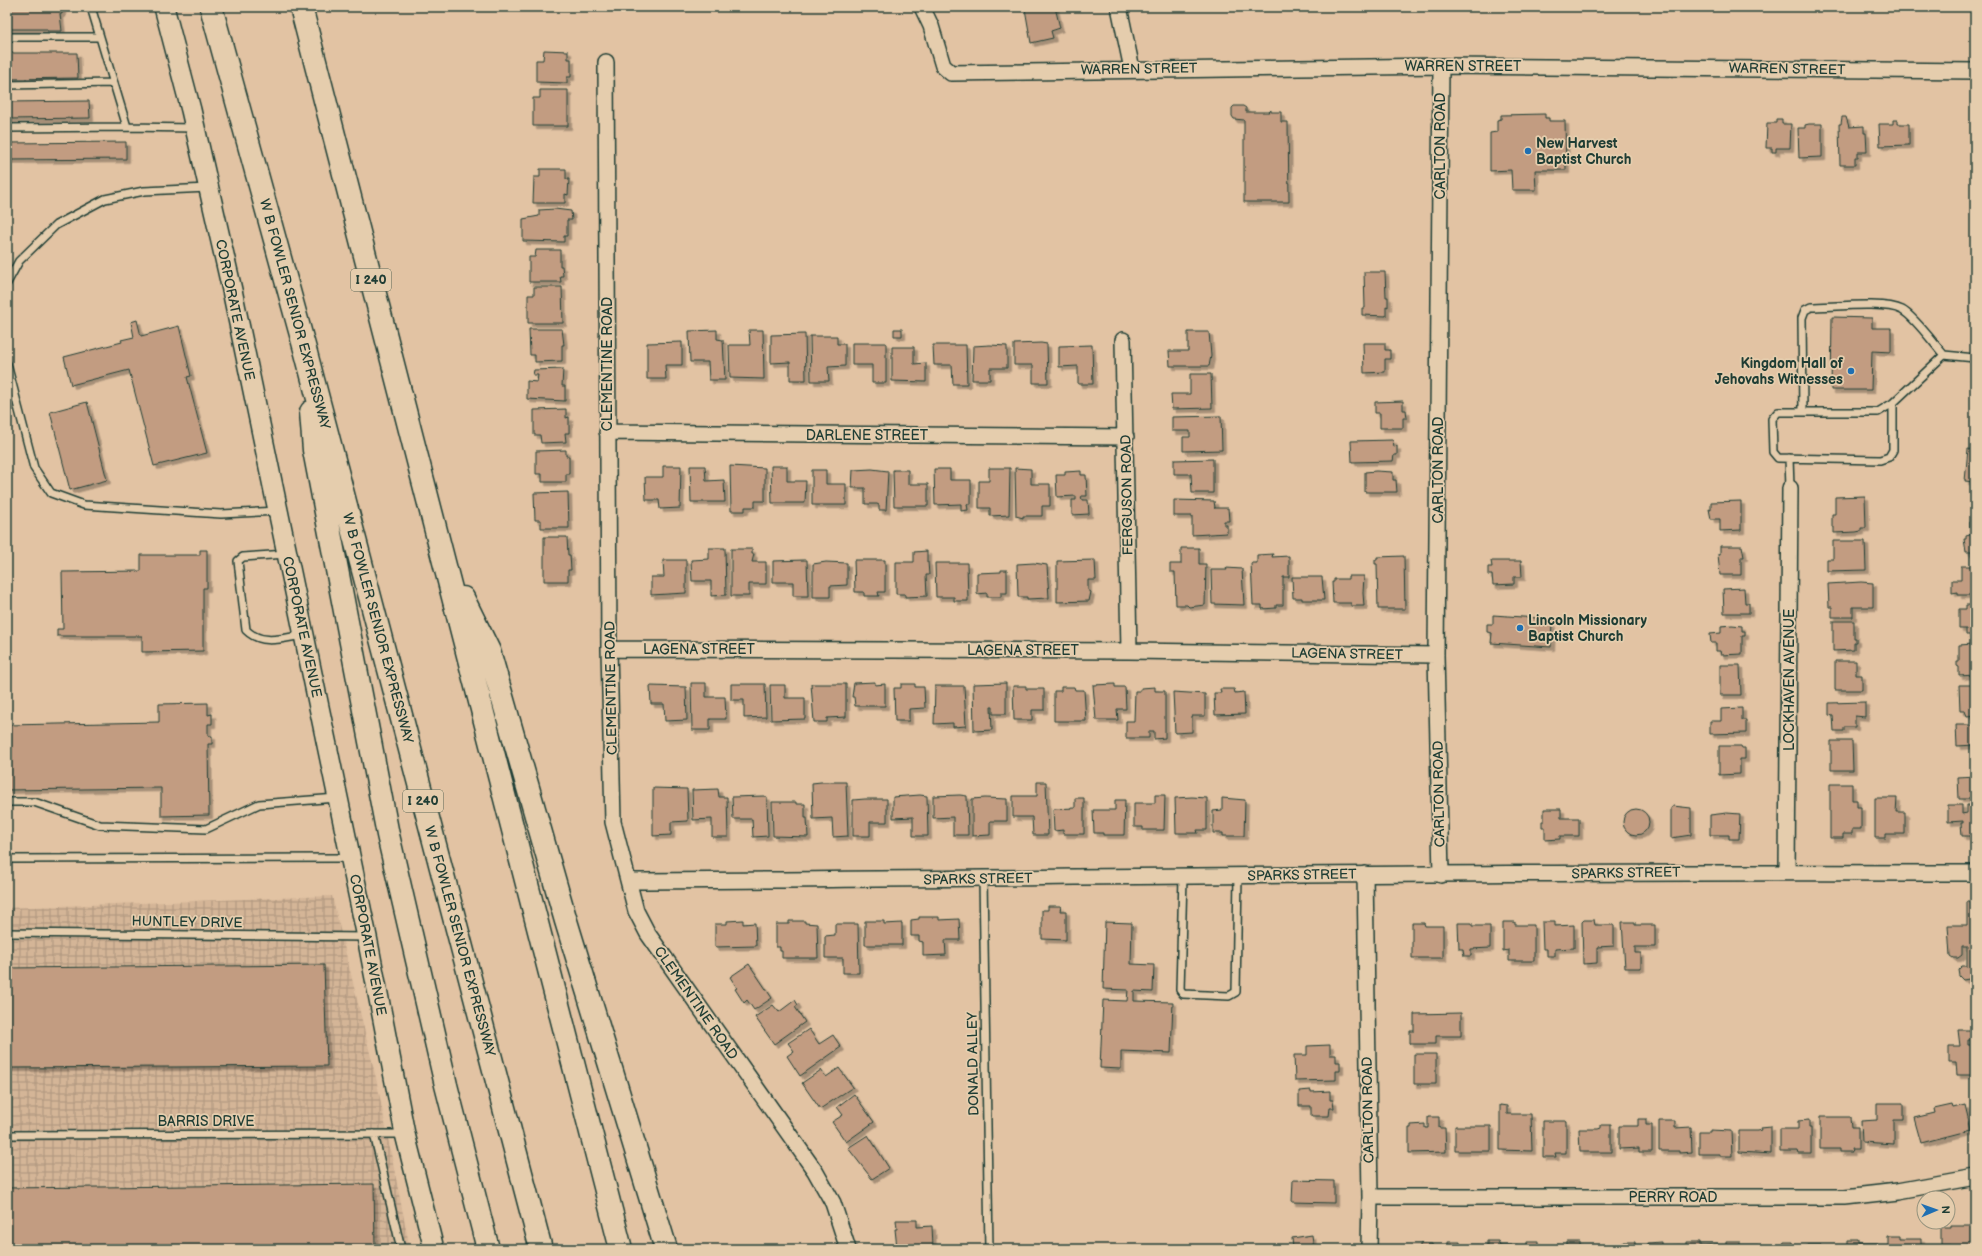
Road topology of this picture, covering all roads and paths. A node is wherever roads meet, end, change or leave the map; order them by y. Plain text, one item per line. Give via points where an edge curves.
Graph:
1 (92, 7) edge
2 (164, 7) edge
3 (212, 7) edge
4 (301, 7) edge
5 (922, 7) edge
6 (1119, 7) edge
7 (100, 37) junction
8 (7, 38) edge
9 (606, 62) dead end
10 (1441, 66) junction
11 (1132, 69) junction
12 (1975, 71) edge
13 (114, 83) junction
14 (7, 85) edge
15 (127, 127) junction
16 (7, 128) edge
17 (195, 128) junction
18 (208, 188) junction
19 (7, 283) edge
20 (1123, 340) dead end
21 (306, 353) junction
22 (1944, 356) junction
23 (1975, 358) edge
24 (7, 364) edge
25 (1893, 403) junction
26 (1803, 412) junction
27 (607, 432) junction
28 (1126, 437) junction
29 (1789, 458) junction
30 (1790, 488) joint
31 (278, 511) junction
32 (442, 552) junction
33 (287, 554) junction
34 (304, 635) junction
35 (610, 649) junction
36 (1129, 651) junction
37 (1436, 655) junction
38 (338, 798) junction
39 (7, 802) edge
40 (350, 858) junction
41 (7, 859) edge
42 (1787, 872) junction
43 (1975, 873) edge
44 (1364, 874) junction
45 (1442, 875) junction
46 (1183, 876) junction
47 (1238, 876) junction
48 (983, 879) junction
49 (630, 881) junction
50 (7, 933) edge
51 (367, 937) junction
52 (374, 1134) junction
53 (405, 1134) junction
54 (7, 1135) edge
55 (1975, 1177) edge
56 (1370, 1198) junction
57 (401, 1249) edge
58 (434, 1249) edge
59 (488, 1249) edge
60 (541, 1249) edge
61 (621, 1249) edge
62 (666, 1249) edge
63 (848, 1249) edge
64 (990, 1249) edge
65 (1369, 1249) edge

1 - 7 lane
2 - 17 street, CORPORATE AVENUE
3 - 21 highway, W B FOWLER SENIOR EXPRESSWAY / I 240
4 - 32 highway, I 240
5 - 11 street, WARREN STREET via 931,26 943,66 951,73
6 - 11 street
7 - 8 lane
7 - 13 lane
9 - 27 street, CLEMENTINE ROAD
10 - 11 street, WARREN STREET
10 - 12 street, WARREN STREET
10 - 37 street, CARLTON ROAD
13 - 14 lane
13 - 15 lane
15 - 16 lane
15 - 17 lane
17 - 18 street, CORPORATE AVENUE
18 - 19 lane via 144,191 105,199 56,225 19,261
18 - 31 street, CORPORATE AVENUE
20 - 28 street, FERGUSON ROAD
21 - 59 highway via 314,450 388,835 446,1085
21 - 60 highway, W B FOWLER SENIOR EXPRESSWAY / I 240
22 - 23 lane
22 - 25 lane
22 - 26 lane via 1903,310 1882,306 1811,307 1805,310 1802,318
24 - 31 lane via 34,468 51,493 84,505 221,514
25 - 26 lane via 1878,412
25 - 29 lane via 1893,450 1889,457 1880,460
26 - 29 lane via 1778,412 1772,420 1773,452 1778,458
27 - 28 street, DARLENE STREET
27 - 35 street, CLEMENTINE ROAD
28 - 36 street, FERGUSON ROAD
29 - 30 lane
30 - 42 street, LOCKHAVEN AVENUE
31 - 33 street, CORPORATE AVENUE
32 - 61 highway, I 240
32 - 62 highway via 489,651 566,921
33 - 34 street, CORPORATE AVENUE
33 - 34 lane via 243,557 238,561 246,630 253,637 269,640
34 - 38 street, CORPORATE AVENUE
35 - 36 street, LAGENA STREET
35 - 49 street, CLEMENTINE ROAD via 614,822
36 - 37 street, LAGENA STREET
37 - 45 street, CARLTON ROAD
38 - 39 lane via 259,804 206,829 100,825 34,802
38 - 40 street, CORPORATE AVENUE
40 - 41 lane
40 - 51 street, CORPORATE AVENUE
42 - 43 street, SPARKS STREET
42 - 45 street, SPARKS STREET
44 - 45 street, SPARKS STREET
44 - 47 street, SPARKS STREET
44 - 56 street, CARLTON ROAD
46 - 47 street, SPARKS STREET
46 - 47 lane via 1180,990 1183,994 1229,996 1236,992
46 - 48 street, SPARKS STREET
48 - 49 street, SPARKS STREET
48 - 64 lane, DONALD ALLEY
49 - 63 street, CLEMENTINE ROAD via 636,911 648,934 815,1171 833,1203
50 - 51 lane, HUNTLEY DRIVE
51 - 53 street, CORPORATE AVENUE
52 - 53 lane, BARRIS DRIVE
52 - 54 lane, BARRIS DRIVE
52 - 57 lane
53 - 58 street, CORPORATE AVENUE
55 - 56 street, PERRY ROAD via 1898,1191 1845,1197
56 - 65 street, CARLTON ROAD

